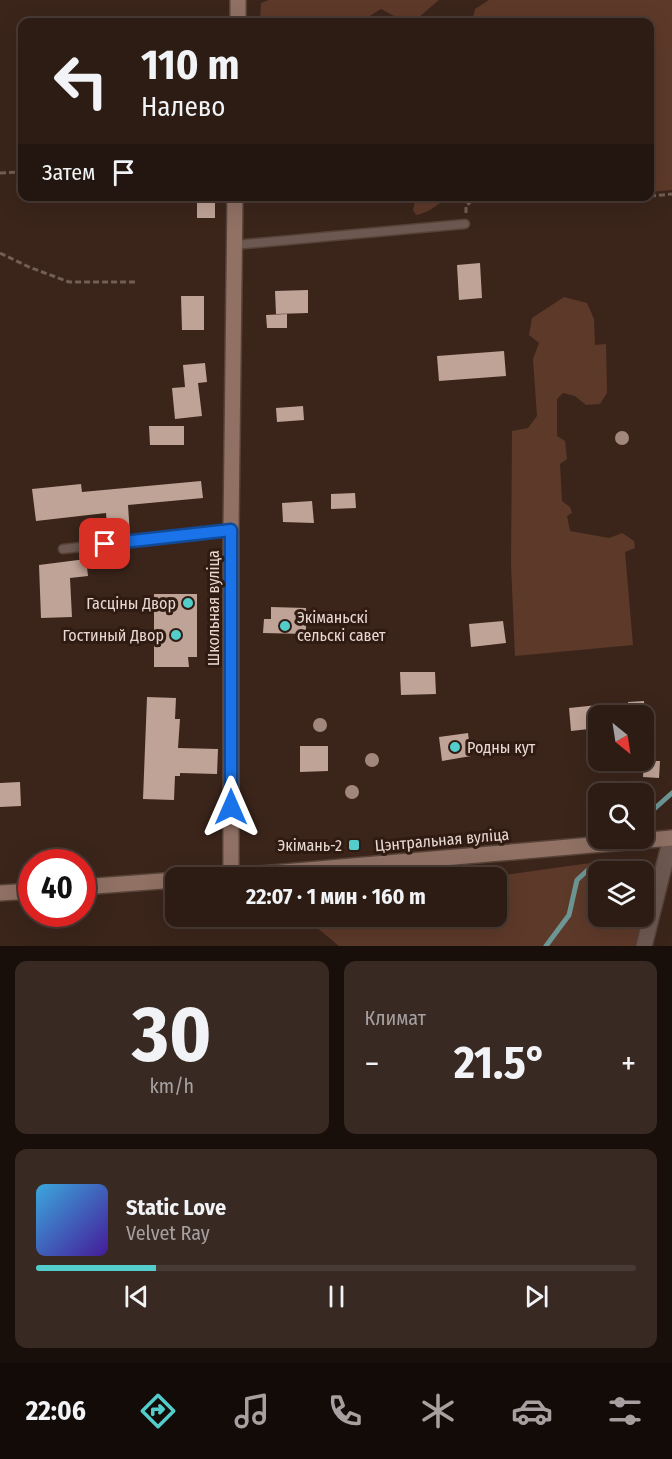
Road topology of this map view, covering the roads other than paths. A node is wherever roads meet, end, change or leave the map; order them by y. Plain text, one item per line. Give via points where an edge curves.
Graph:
1 (238, 0) edge
2 (238, 18) edge
3 (236, 201) edge
4 (465, 224) road end
5 (234, 245) junction
6 (231, 530) junction
7 (63, 549) dead end
8 (671, 838) edge
9 (231, 867) edge
10 (335, 867) edge
11 (165, 881) edge
12 (96, 886) edge
13 (18, 892) edge
14 (0, 893) edge
15 (644, 946) edge

1 - 2 street
3 - 5 street, Школьная вуліца
4 - 5 lane
5 - 6 street, Школьная вуліца
6 - 7 lane
6 - 9 street, Школьная вуліца
8 - 10 street, Цэнтральная вуліца
8 - 15 street
11 - 12 street
13 - 14 street

